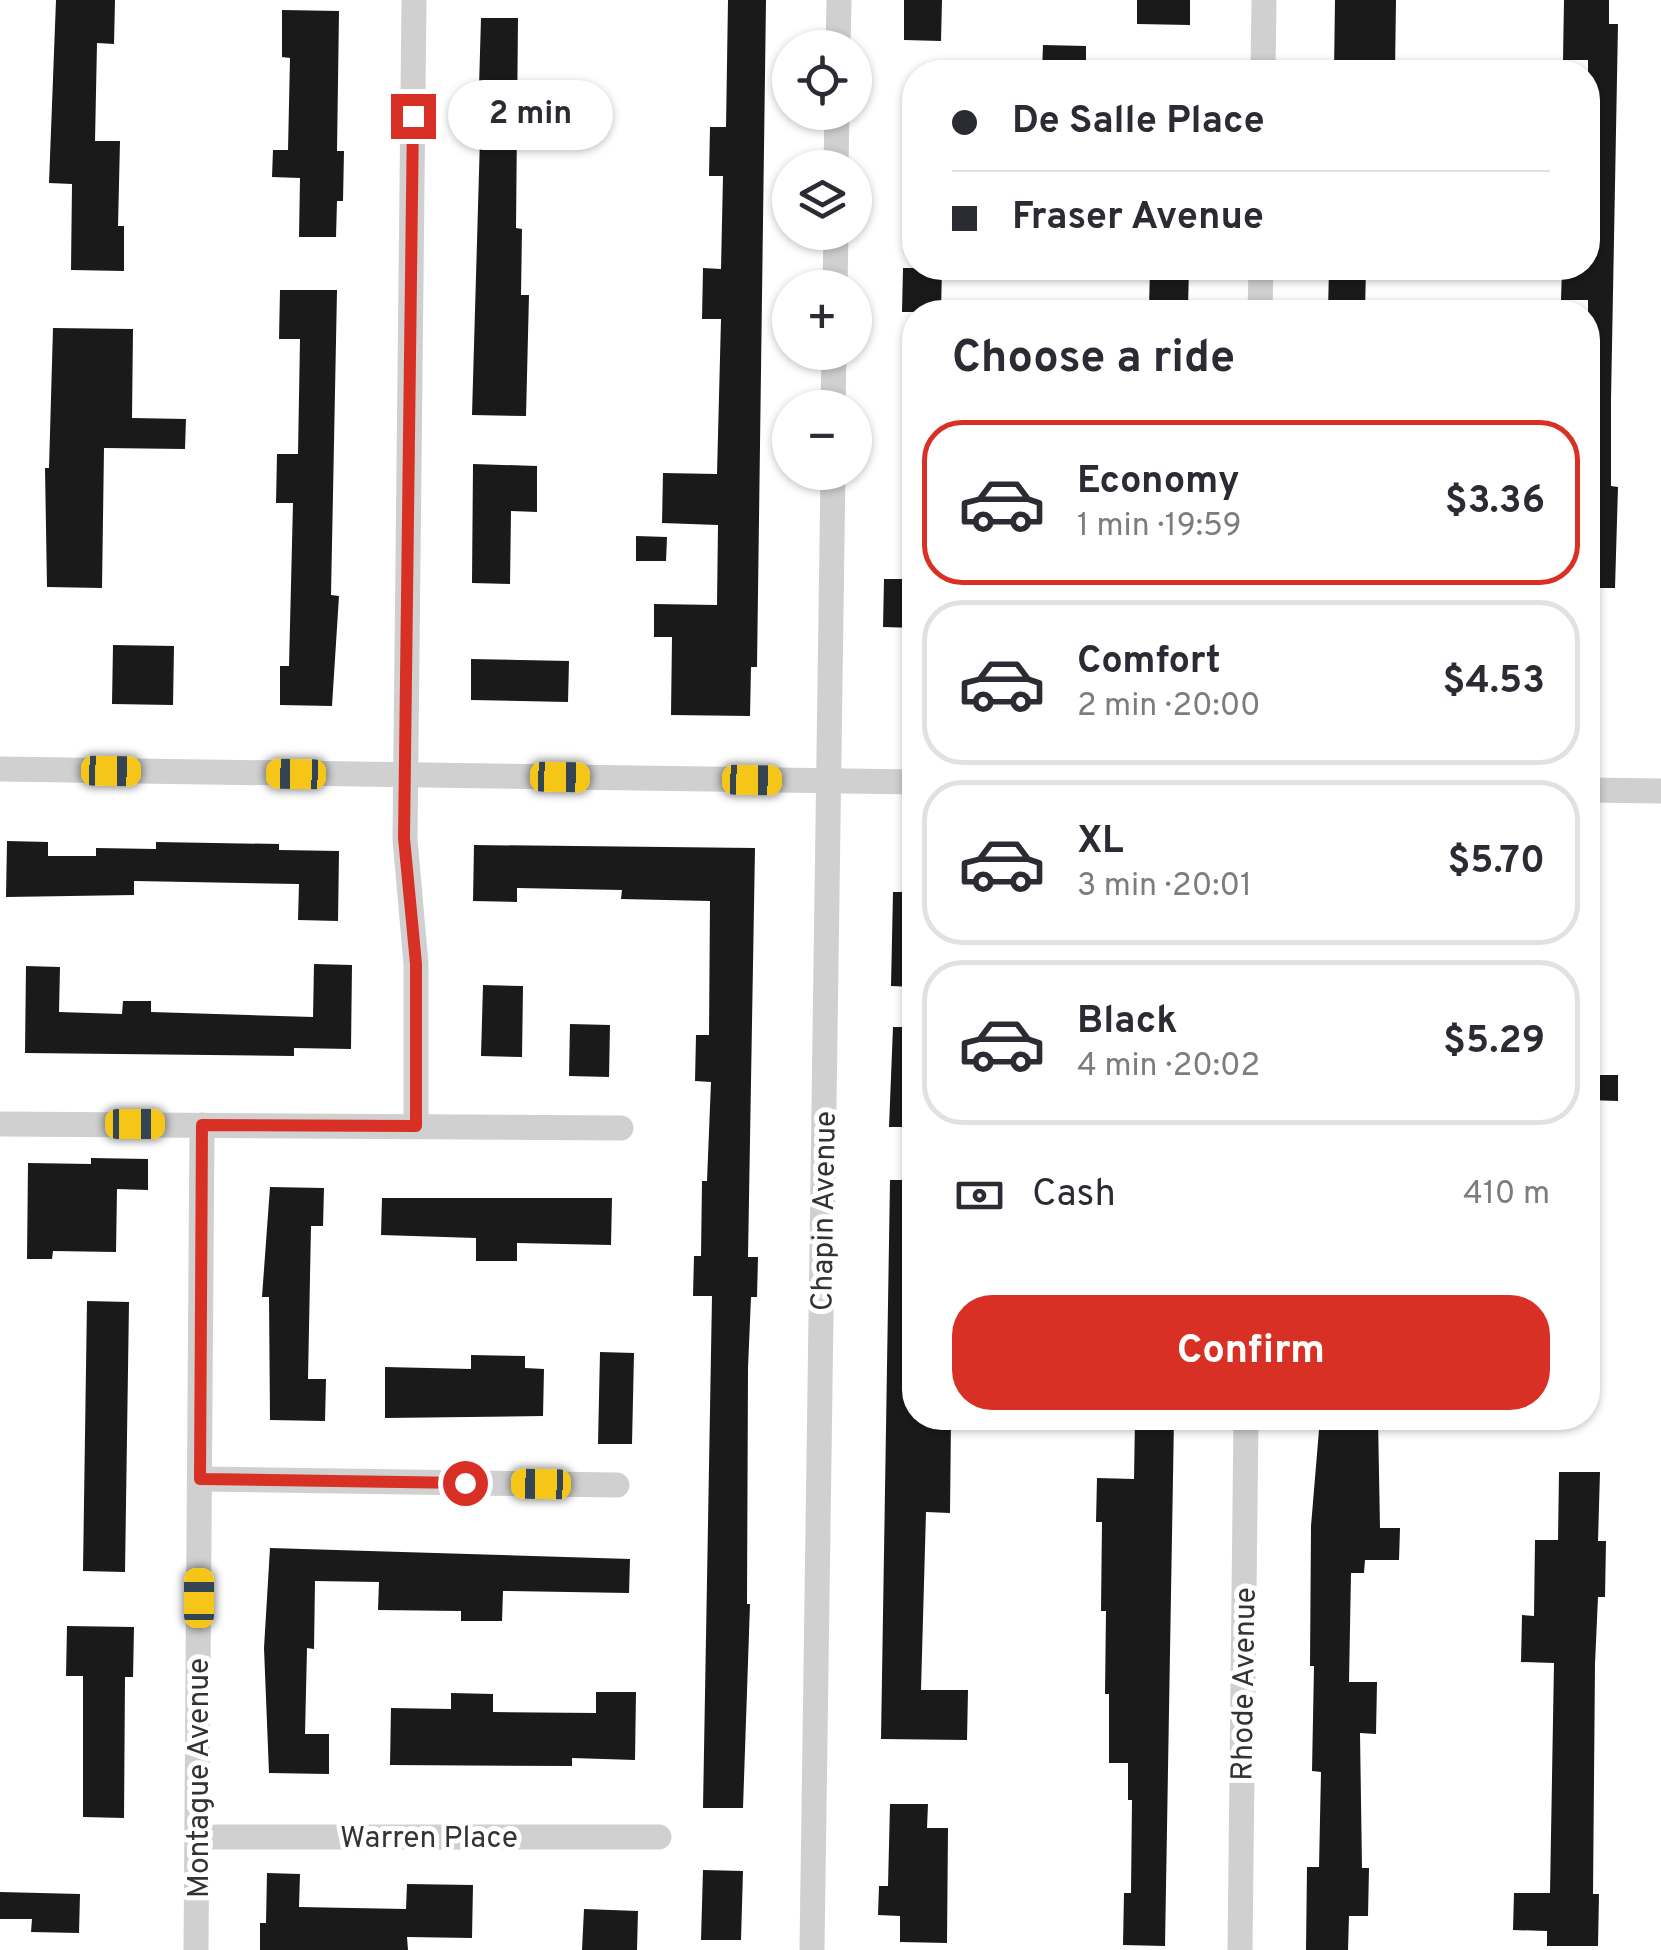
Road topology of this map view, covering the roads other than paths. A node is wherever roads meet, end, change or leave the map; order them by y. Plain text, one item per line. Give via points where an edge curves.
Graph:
1 (414, 0) edge
2 (838, 0) edge
3 (1264, 0) edge
4 (838, 30) edge
5 (1264, 60) edge
6 (832, 490) edge
7 (0, 770) edge
8 (406, 775) junction
9 (828, 781) junction
10 (902, 782) edge
11 (1600, 790) edge
12 (1661, 791) edge
13 (0, 1124) edge
14 (202, 1125) junction
15 (416, 1126) junction
16 (621, 1128) dead end
17 (1246, 1430) edge
18 (200, 1479) junction
19 (617, 1485) dead end
20 (659, 1836) dead end
21 (198, 1837) junction
22 (196, 1950) edge
23 (812, 1950) edge
24 (1240, 1950) edge

1 - 8 street
2 - 4 street
3 - 5 street
6 - 9 street, Chapin Avenue
7 - 8 street
8 - 9 street
8 - 15 street
9 - 10 street
9 - 23 street, Chapin Avenue
11 - 12 street
13 - 14 street
14 - 15 street
14 - 18 street, Montague Avenue
15 - 16 street
17 - 24 street, Rhode Avenue
18 - 19 street
18 - 21 street, Montague Avenue
20 - 21 street, Warren Place
21 - 22 street, Montague Avenue

